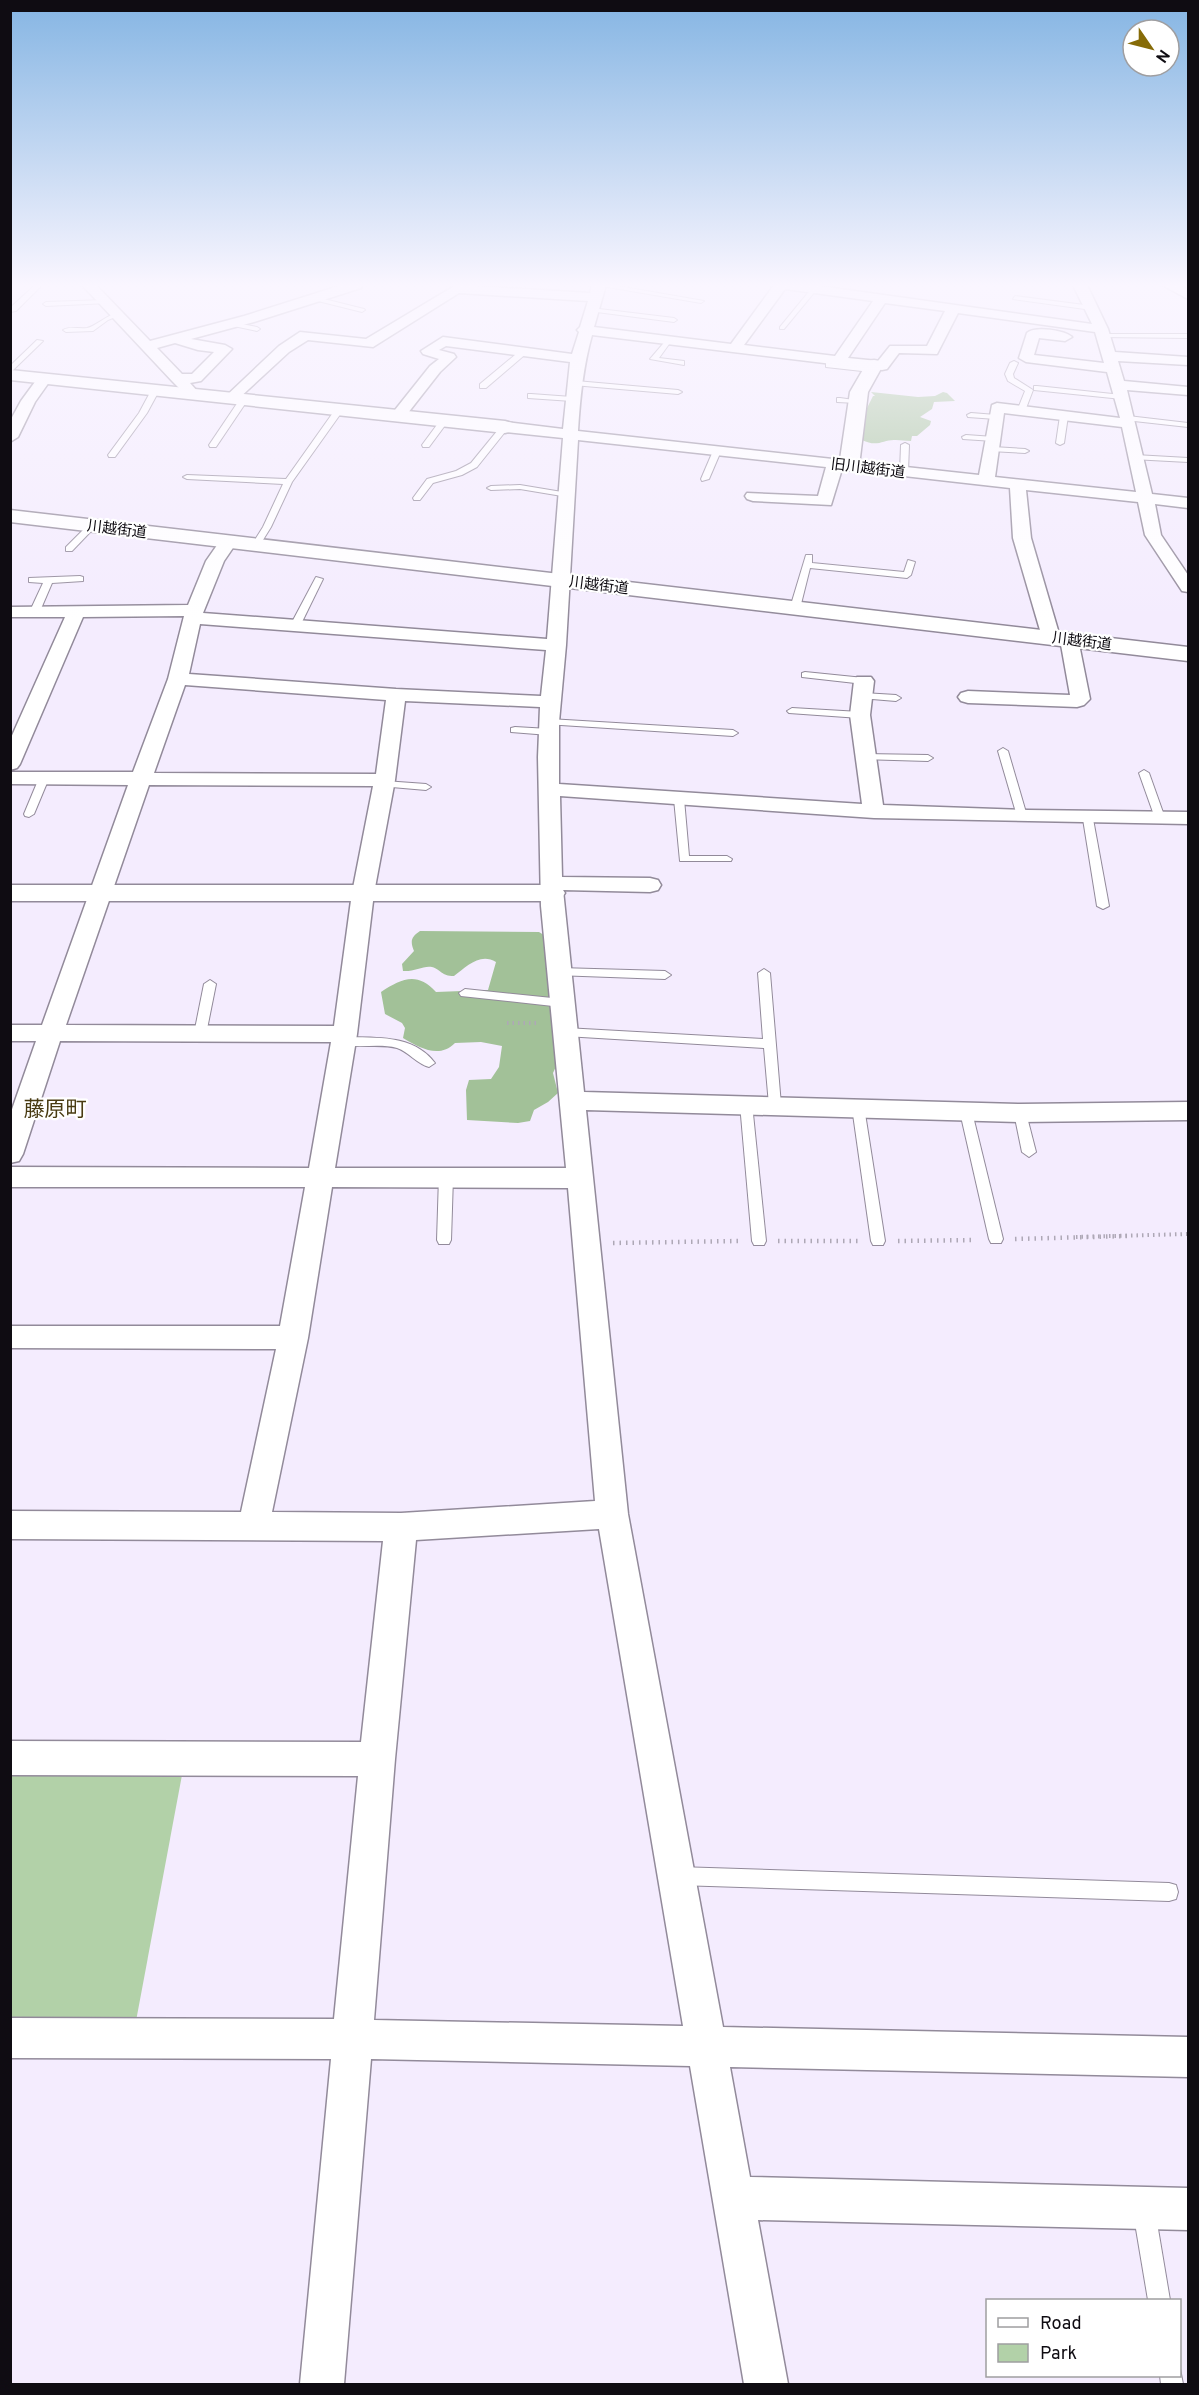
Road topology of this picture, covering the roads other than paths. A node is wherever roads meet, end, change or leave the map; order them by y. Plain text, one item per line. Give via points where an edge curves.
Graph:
1 (31, 397) edge
2 (151, 397) edge
3 (239, 397) joint
4 (413, 397) edge
5 (541, 397) edge
6 (861, 397) edge
7 (1026, 397) edge
8 (1122, 397) edge
9 (572, 399) joint
10 (340, 409) junction
11 (1021, 411) junction
12 (399, 415) junction
13 (971, 415) dead end
14 (1064, 416) junction
15 (996, 417) junction
16 (446, 420) junction
17 (1128, 420) junction
18 (1188, 425) edge
19 (505, 427) junction
20 (12, 430) edge
21 (570, 435) junction
22 (966, 437) dead end
23 (1060, 443) dead end
24 (993, 444) junction
25 (213, 445) dead end
26 (426, 445) dead end
27 (904, 445) dead end
28 (717, 451) junction
29 (1025, 451) dead end
30 (112, 455) dead end
31 (1135, 457) junction
32 (1188, 460) edge
33 (842, 465) junction
34 (904, 472) junction
35 (187, 477) dead end
36 (705, 479) dead end
37 (288, 482) junction
38 (986, 482) junction
39 (1018, 486) junction
40 (491, 488) dead end
41 (568, 495) junction
42 (753, 496) dead end
43 (417, 498) dead end
44 (1146, 499) junction
45 (1188, 503) edge
46 (10, 516) edge
47 (92, 526) junction
48 (228, 542) junction
49 (255, 546) junction
50 (69, 549) dead end
51 (1169, 558) junction
52 (1188, 560) edge
53 (911, 562) dead end
54 (80, 579) dead end
55 (319, 579) dead end
56 (32, 580) dead end
57 (49, 580) junction
58 (559, 580) junction
59 (1188, 587) edge
60 (795, 608) junction
61 (35, 611) junction
62 (10, 612) edge
63 (76, 612) junction
64 (193, 614) junction
65 (296, 624) junction
66 (1060, 638) junction
67 (556, 645) junction
68 (1188, 654) edge
69 (805, 675) dead end
70 (178, 678) junction
71 (396, 695) junction
72 (862, 697) junction
73 (968, 697) dead end
74 (896, 698) dead end
75 (792, 711) dead end
76 (549, 719) junction
77 (515, 730) dead end
78 (734, 734) dead end
79 (1003, 751) dead end
80 (864, 757) junction
81 (928, 758) dead end
82 (10, 764) edge
83 (1144, 773) dead end
84 (10, 778) edge
85 (44, 778) junction
86 (141, 778) junction
87 (385, 782) junction
88 (426, 787) dead end
89 (549, 789) junction
90 (679, 799) junction
91 (874, 812) junction
92 (29, 814) dead end
93 (1022, 816) junction
94 (1188, 818) edge
95 (1088, 819) junction
96 (1160, 819) junction
97 (727, 860) dead end
98 (650, 885) dead end
99 (551, 888) junction
100 (10, 893) edge
101 (363, 893) junction
102 (99, 894) junction
103 (1103, 906) dead end
104 (559, 972) junction
105 (764, 973) dead end
106 (665, 975) dead end
107 (210, 984) dead end
108 (465, 993) dead end
109 (564, 1018) junction
110 (10, 1033) edge
111 (52, 1033) junction
112 (200, 1034) junction
113 (345, 1038) junction
114 (770, 1044) junction
115 (429, 1063) dead end
116 (572, 1101) junction
117 (746, 1104) junction
118 (775, 1105) junction
119 (858, 1107) junction
120 (966, 1112) junction
121 (1188, 1112) edge
122 (1020, 1113) junction
123 (1029, 1152) dead end
124 (10, 1154) edge
125 (10, 1177) edge
126 (320, 1177) junction
127 (446, 1178) junction
128 (580, 1178) junction
129 (996, 1239) dead end
130 (444, 1240) dead end
131 (759, 1241) dead end
132 (878, 1241) dead end
133 (10, 1337) edge
134 (293, 1338) junction
135 (612, 1514) junction
136 (254, 1524) junction
137 (10, 1525) edge
138 (401, 1527) junction
139 (10, 1758) edge
140 (377, 1760) junction
141 (676, 1876) junction
142 (1169, 1892) dead end
143 (10, 2038) edge
144 (352, 2039) junction
145 (706, 2045) junction
146 (1188, 2057) edge
147 (732, 2199) junction
148 (1143, 2207) junction
149 (1188, 2209) edge
150 (1158, 2299) edge
151 (322, 2385) edge
152 (766, 2385) edge

1 - 20 street
2 - 30 lane
3 - 10 main road, 旧川越街道
3 - 25 lane
4 - 12 street
5 - 9 lane
6 - 33 main road
7 - 11 lane
8 - 17 street
9 - 21 street
10 - 12 main road, 旧川越街道
10 - 37 lane
11 - 14 street
11 - 15 street via 997,408
12 - 16 main road, 旧川越街道
13 - 15 lane
14 - 17 street
14 - 23 lane
15 - 24 street
16 - 19 main road, 旧川越街道
16 - 26 lane
17 - 18 lane
17 - 31 street
19 - 21 street, 旧川越街道
19 - 43 lane via 474,465 430,481
21 - 28 street, 旧川越街道
21 - 41 street
22 - 24 lane
24 - 29 lane
24 - 38 street
27 - 34 lane
28 - 33 street, 旧川越街道
28 - 36 lane
31 - 32 lane
31 - 44 street
33 - 34 street, 旧川越街道
33 - 42 street via 825,502
34 - 38 street, 旧川越街道
35 - 37 lane
37 - 49 lane
38 - 39 street, 旧川越街道
39 - 44 street, 旧川越街道
39 - 66 street via 1022,538
40 - 41 lane via 520,487
41 - 58 street
44 - 45 street, 旧川越街道
44 - 51 street via 1153,535
46 - 47 main road, 川越街道
47 - 48 main road, 川越街道
47 - 50 lane
48 - 49 main road, 川越街道
48 - 64 street via 215,561
49 - 58 main road, 川越街道
51 - 52 street
51 - 59 street
53 - 60 lane via 907,575 808,561
54 - 57 lane
55 - 65 lane
56 - 57 lane
57 - 61 lane
58 - 60 main road, 川越街道
58 - 67 street
60 - 66 main road, 川越街道
61 - 62 street
61 - 63 street
63 - 64 street
63 - 82 street
64 - 65 street
64 - 70 street
65 - 67 street
66 - 68 main road, 川越街道
66 - 73 street via 1080,699 1077,701
67 - 76 street
69 - 72 lane
70 - 71 street
70 - 86 street
71 - 76 street
71 - 87 street
72 - 74 lane
72 - 75 lane
72 - 80 street
76 - 77 lane
76 - 78 lane
76 - 89 street
79 - 93 lane
80 - 81 lane
80 - 91 street
83 - 96 lane
84 - 85 street
85 - 86 street
85 - 92 lane
86 - 87 street
86 - 102 street
87 - 88 lane
87 - 101 street
89 - 90 street
89 - 99 street
90 - 91 street
90 - 97 lane via 684,859
91 - 93 street
93 - 95 street
94 - 96 street
95 - 96 street
95 - 103 lane
98 - 99 street
99 - 101 main road
99 - 104 street
100 - 102 main road
101 - 102 main road
101 - 113 street
102 - 111 street
104 - 106 lane
104 - 109 street
105 - 114 lane
107 - 112 lane
108 - 109 lane
109 - 114 lane
109 - 116 street
110 - 111 street
111 - 112 street
111 - 124 street
112 - 113 street
113 - 115 lane via 395,1043
113 - 126 street
114 - 118 lane
116 - 117 street
116 - 128 street
117 - 118 street
117 - 131 lane
118 - 119 street
119 - 120 street
119 - 132 lane
120 - 122 street
120 - 129 lane
121 - 122 street
122 - 123 lane
125 - 126 street
126 - 127 street
126 - 134 street
127 - 128 street
127 - 130 lane
128 - 135 street
133 - 134 street
134 - 136 street
135 - 138 street
135 - 141 street
136 - 137 street
136 - 138 street
138 - 140 street
139 - 140 street
140 - 144 street
141 - 142 lane
141 - 145 street
143 - 144 street
144 - 145 street
144 - 151 street
145 - 146 street
145 - 147 street
147 - 148 street
147 - 152 street
148 - 149 street
148 - 150 lane

